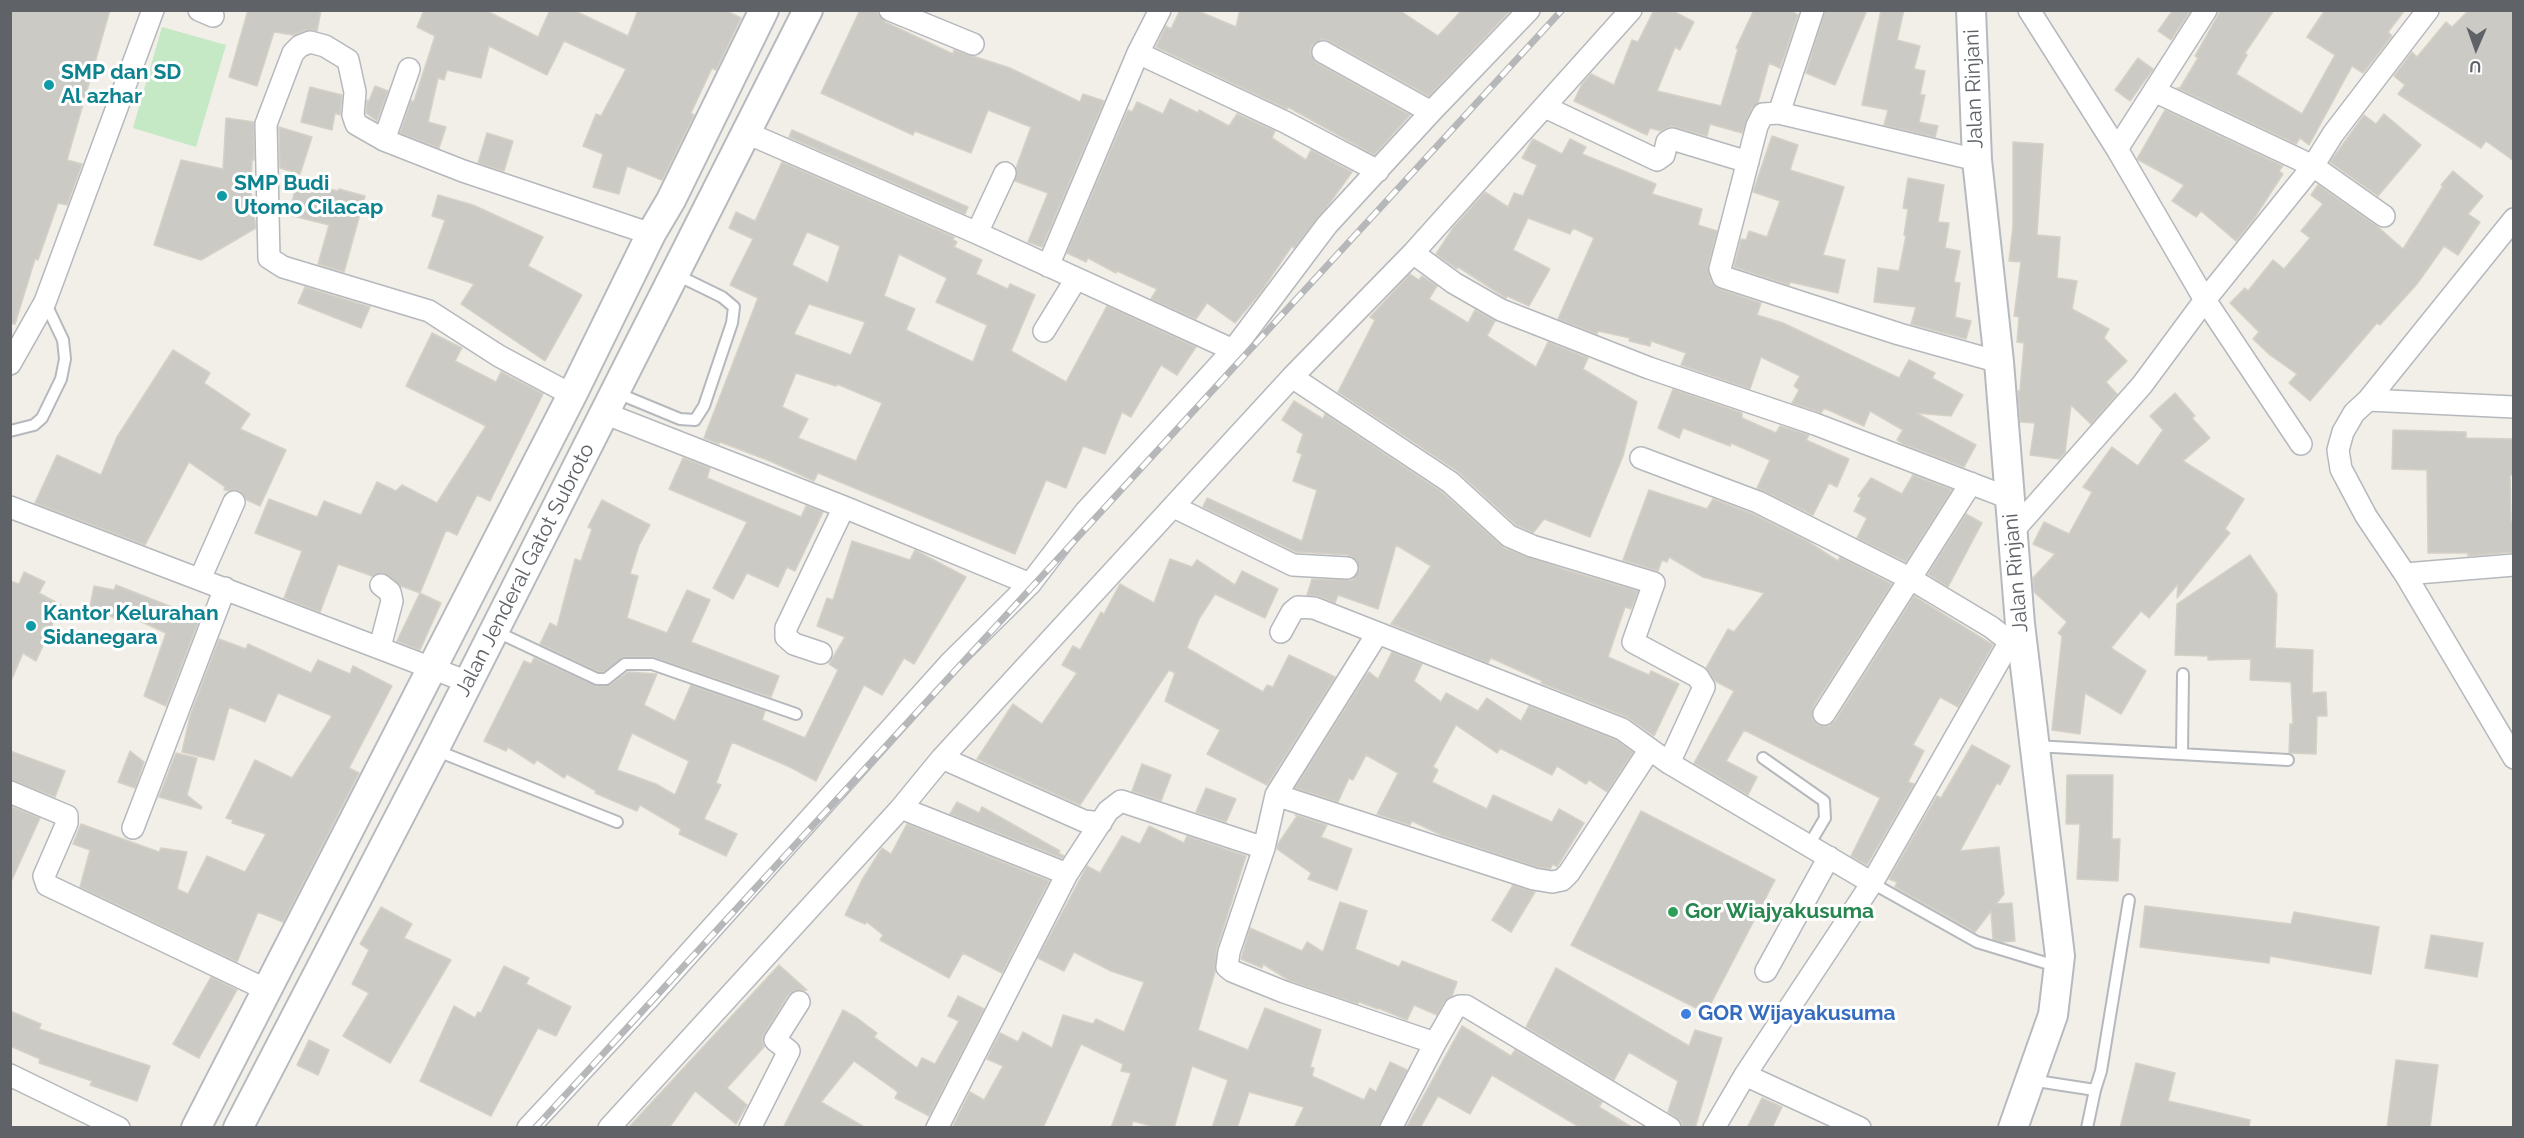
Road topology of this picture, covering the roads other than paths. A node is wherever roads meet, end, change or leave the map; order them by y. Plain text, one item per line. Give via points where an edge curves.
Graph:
1 (153, 10) edge
2 (764, 10) edge
3 (808, 10) edge
4 (890, 10) edge
5 (1160, 10) edge
6 (1529, 10) edge
7 (1631, 10) edge
8 (1813, 10) edge
9 (1971, 10) edge
10 (2030, 10) edge
11 (2206, 10) edge
12 (2428, 10) edge
13 (973, 44) dead end
14 (1323, 52) dead end
15 (1138, 53) junction
16 (409, 69) dead end
17 (2154, 91) junction
18 (1545, 107) junction
19 (1431, 112) junction
20 (1779, 113) junction
21 (747, 133) junction
22 (384, 140) junction
23 (2117, 149) junction
24 (1977, 160) junction
25 (1748, 162) junction
26 (2313, 166) junction
27 (1378, 171) junction
28 (1005, 173) dead end
29 (2384, 216) dead end
30 (2514, 219) edge
31 (976, 233) junction
32 (651, 234) junction
33 (1413, 253) junction
34 (1048, 266) junction
35 (677, 274) junction
36 (1076, 279) junction
37 (2205, 300) junction
38 (45, 302) junction
39 (1044, 331) dead end
40 (1233, 350) junction
41 (2000, 362) junction
42 (10, 364) edge
43 (1292, 377) junction
44 (572, 395) junction
45 (2368, 400) junction
46 (610, 402) junction
47 (2514, 407) edge
48 (10, 431) edge
49 (2301, 444) dead end
50 (1641, 458) dead end
51 (1971, 483) junction
52 (2009, 498) junction
53 (234, 502) dead end
54 (844, 507) junction
55 (1174, 507) junction
56 (12, 511) edge
57 (2013, 531) junction
58 (2514, 566) edge
59 (1347, 568) dead end
60 (2405, 574) junction
61 (201, 579) junction
62 (1911, 579) junction
63 (1030, 584) junction
64 (381, 585) dead end
65 (225, 588) junction
66 (495, 631) junction
67 (1281, 632) dead end
68 (2014, 633) junction
69 (1377, 634) junction
70 (380, 647) junction
71 (821, 653) dead end
72 (431, 666) junction
73 (2182, 674) dead end
74 (468, 682) junction
75 (796, 714) dead end
76 (1824, 714) dead end
77 (2034, 746) junction
78 (1650, 749) junction
79 (434, 750) junction
80 (2182, 753) junction
81 (2513, 755) edge
82 (942, 758) junction
83 (1763, 758) dead end
84 (2288, 760) dead end
85 (1669, 763) junction
86 (10, 792) edge
87 (1276, 795) junction
88 (901, 808) junction
89 (617, 822) dead end
90 (1101, 823) junction
91 (133, 828) dead end
92 (1809, 845) junction
93 (1264, 849) junction
94 (1829, 857) junction
95 (1067, 874) junction
96 (1872, 883) junction
97 (2129, 900) dead end
98 (2059, 967) junction
99 (1766, 971) dead end
100 (267, 990) junction
101 (799, 1002) dead end
102 (1435, 1043) junction
103 (10, 1075) edge
104 (1745, 1075) junction
105 (2030, 1080) junction
106 (2095, 1090) junction
107 (1858, 1127) edge
108 (119, 1128) edge
109 (196, 1128) edge
110 (238, 1128) edge
111 (528, 1128) edge
112 (609, 1128) edge
113 (750, 1128) edge
114 (937, 1128) edge
115 (1391, 1128) edge
116 (1670, 1128) edge
117 (1714, 1128) edge
118 (2013, 1128) edge
119 (2087, 1128) edge

1 - 38 street
2 - 32 main road, Jalan Jenderal Gatot Subroto
3 - 21 main road, Jalan Jenderal Gatot Subroto
4 - 13 street
5 - 15 street
6 - 19 street
7 - 18 street
8 - 20 street
9 - 24 main road, Jalan Rinjani
10 - 23 street
11 - 17 street
12 - 26 street
14 - 19 street
15 - 27 street
15 - 34 street
16 - 22 street
17 - 23 street
17 - 26 street
18 - 25 street via 1657,160 1672,140
18 - 33 street
19 - 27 street
20 - 24 street
20 - 25 street via 1763,114 1759,120
21 - 31 street
21 - 35 main road, Jalan Jenderal Gatot Subroto
22 - 32 street via 463,171
22 - 44 street via 356,124 348,60 325,46 310,42 300,46 293,53 266,124 269,258 283,267 429,311 499,356
23 - 37 street
24 - 41 main road, Jalan Rinjani
25 - 41 street via 1720,269 1724,277
26 - 29 street
26 - 37 street
27 - 40 street via 1327,225
28 - 31 street
30 - 45 street
31 - 34 street
32 - 44 main road, Jalan Jenderal Gatot Subroto
33 - 43 street
33 - 51 street via 1501,310 1648,368 1815,424
34 - 36 street
35 - 46 main road, Jalan Jenderal Gatot Subroto
35 - 46 lane via 734,307 704,406 695,420
36 - 39 street
36 - 40 street
37 - 49 street
37 - 57 street via 2142,385
38 - 42 street
38 - 48 lane via 63,340 61,379 42,418 34,425
40 - 63 street via 1086,511
41 - 52 main road, Jalan Rinjani
43 - 55 street
43 - 85 street via 1450,482 1509,536 1654,583 1633,642 1698,677 1704,687
44 - 72 main road, Jalan Jenderal Gatot Subroto
45 - 47 street
45 - 60 street via 2354,413 2343,432 2338,450 2341,470
46 - 54 street
46 - 66 main road, Jalan Jenderal Gatot Subroto
50 - 62 street via 1758,502
51 - 52 street
51 - 62 street
52 - 57 main road, Jalan Rinjani
53 - 61 street
54 - 63 street
54 - 71 street via 786,628 786,637 794,644
55 - 59 street via 1293,565
55 - 82 street
56 - 61 street
57 - 68 main road, Jalan Rinjani
58 - 60 street
60 - 81 street
61 - 65 street
62 - 68 street via 1991,627
62 - 76 street
63 - 111 street via 950,663
64 - 70 street via 390,592 392,601
65 - 70 street
65 - 91 street
66 - 74 main road, Jalan Jenderal Gatot Subroto
66 - 75 lane via 597,679 606,680 625,664 652,664
67 - 69 street via 1298,607 1314,608
68 - 77 main road, Jalan Rinjani
68 - 96 street
69 - 78 street via 1622,729
69 - 87 street
70 - 72 street
72 - 74 street
72 - 100 main road, Jalan Jenderal Gatot Subroto
73 - 80 lane
74 - 79 main road, Jalan Jenderal Gatot Subroto
77 - 80 lane
77 - 98 main road, Jalan Rinjani
78 - 85 street
78 - 87 street via 1569,873 1552,882
79 - 89 lane
79 - 110 main road, Jalan Jenderal Gatot Subroto
80 - 84 lane
82 - 88 street
82 - 90 street via 1084,821
83 - 92 lane via 1824,801 1825,818
85 - 92 street
86 - 100 street via 67,816 44,876 47,885
87 - 93 street
88 - 95 street
88 - 112 street
90 - 93 street via 1121,801
90 - 95 street
92 - 94 street
93 - 102 street via 1228,952 1227,967 1284,992
94 - 96 street
94 - 99 street
95 - 114 street
96 - 98 lane via 1977,942
96 - 104 street
97 - 106 lane via 2102,1071
98 - 105 main road, Jalan Rinjani via 2053,1015
100 - 109 main road, Jalan Jenderal Gatot Subroto
101 - 113 street via 775,1040 789,1052
102 - 115 street
102 - 116 street via 1455,1008 1467,1006
103 - 108 street
104 - 107 street
104 - 117 street
105 - 106 lane
105 - 118 main road, Jalan Rinjani
106 - 119 lane

